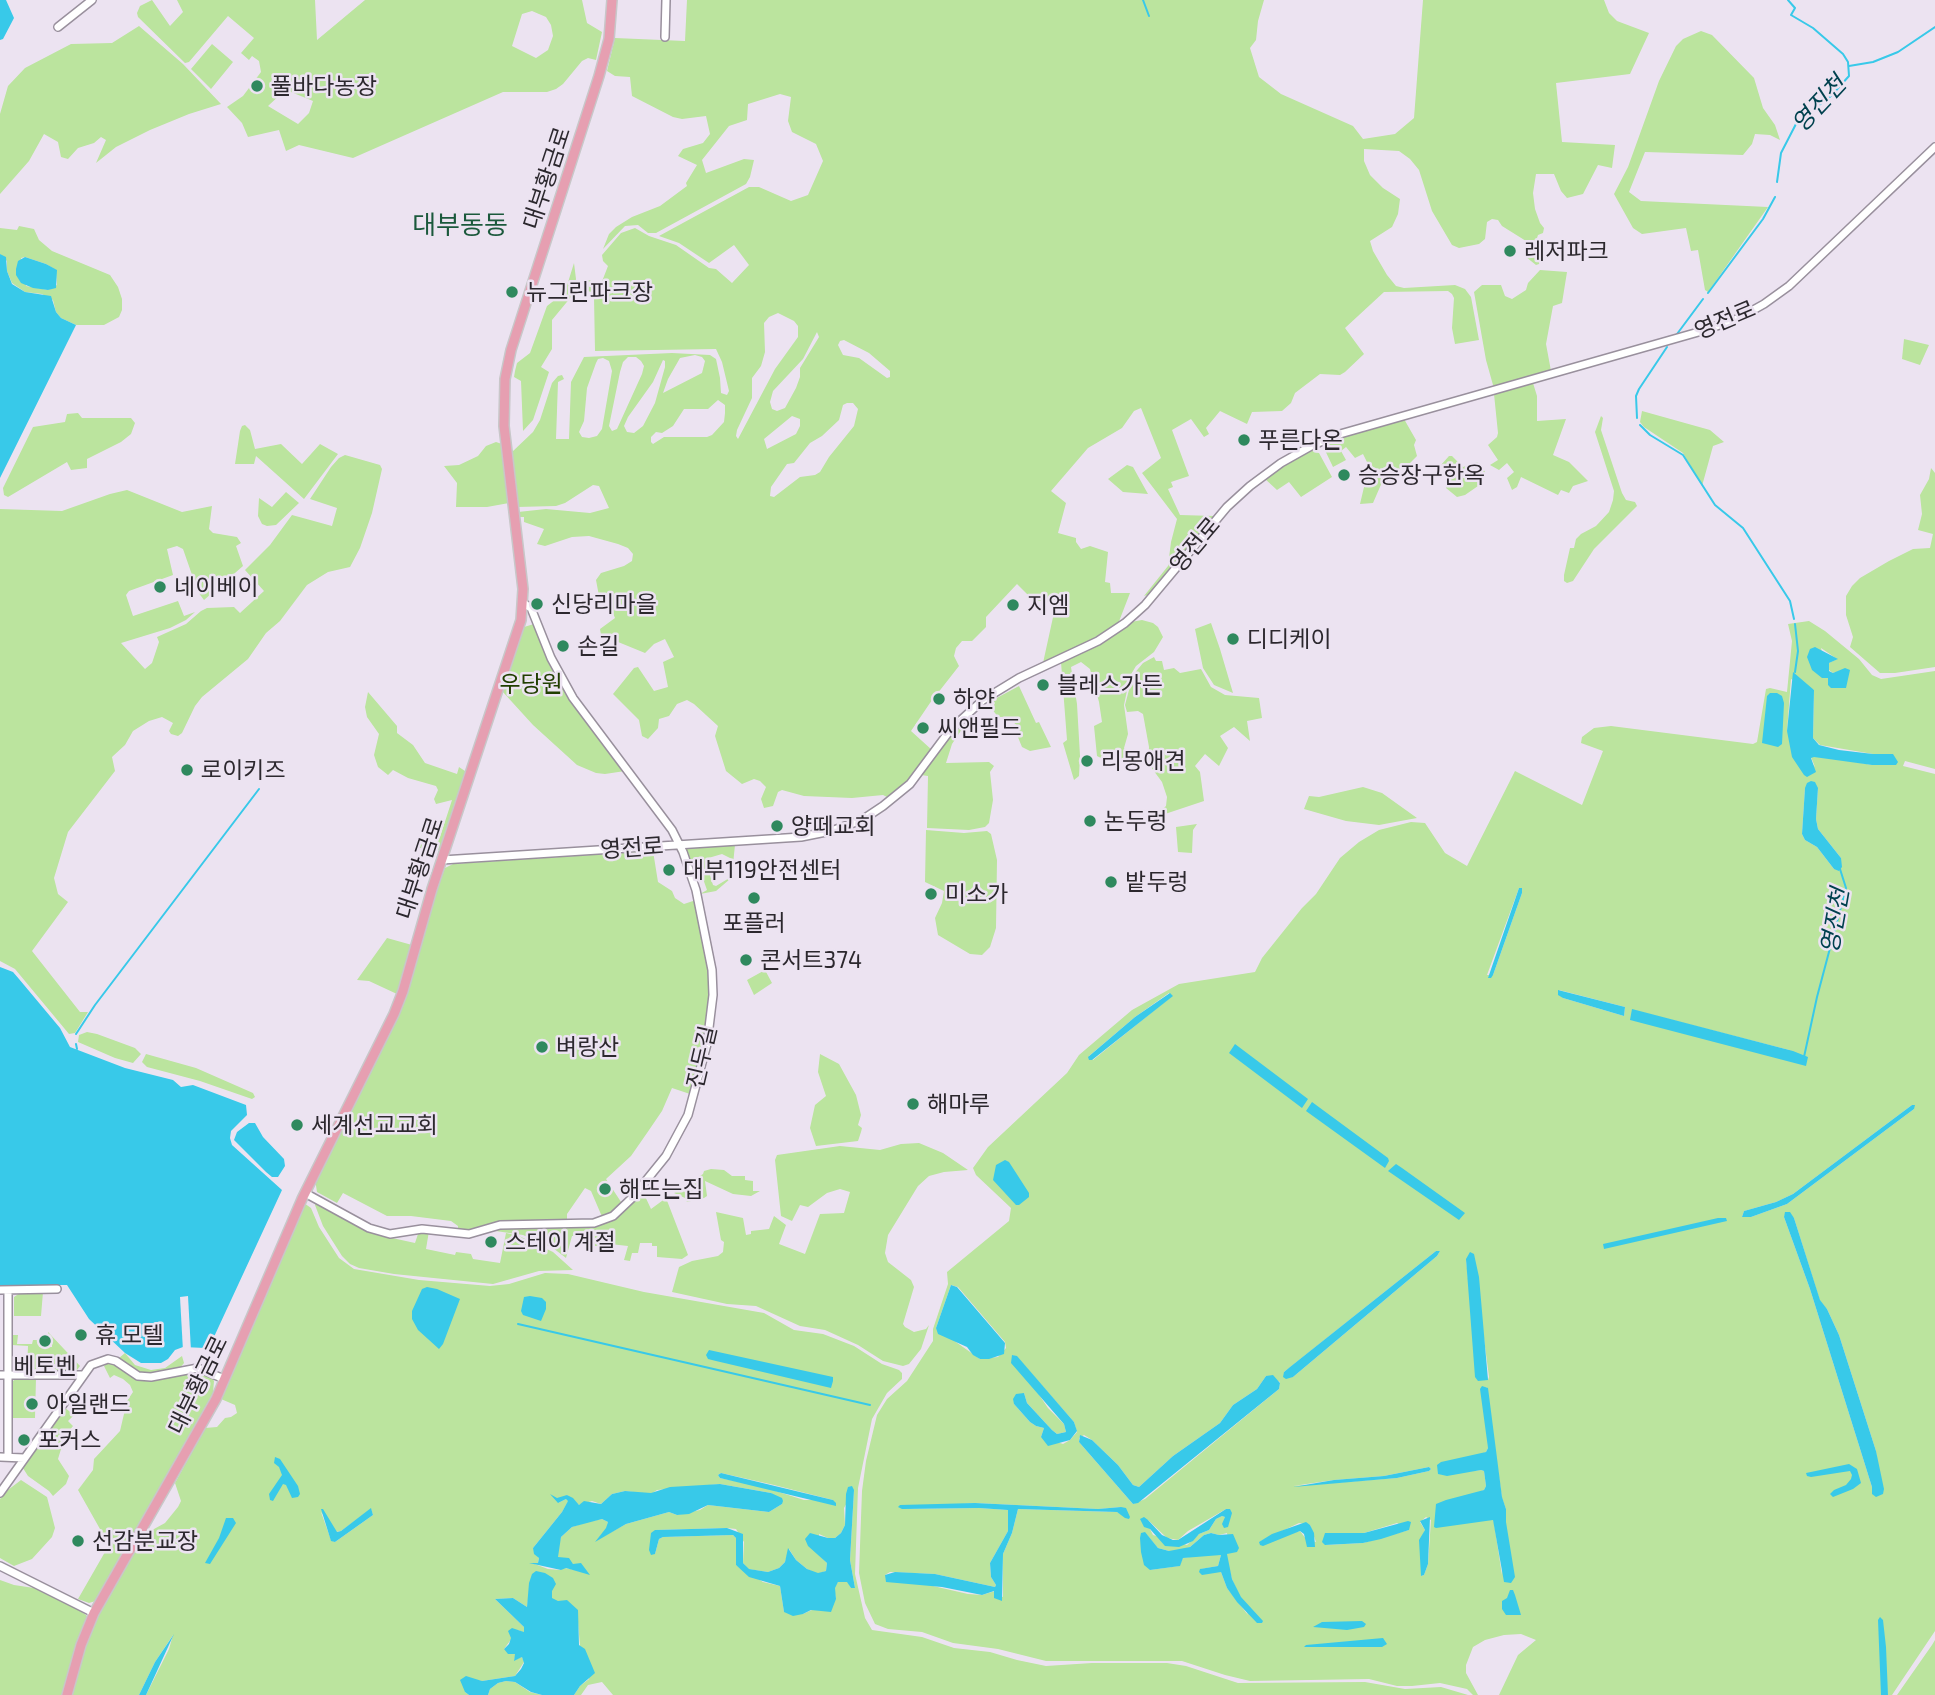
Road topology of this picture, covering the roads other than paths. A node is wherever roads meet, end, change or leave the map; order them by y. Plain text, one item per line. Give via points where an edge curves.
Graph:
1 (92, 0) edge
2 (612, 0) edge
3 (666, 0) edge
4 (58, 27) dead end
5 (665, 37) dead end
6 (1935, 147) edge
7 (523, 603) junction
8 (680, 845) junction
9 (442, 860) junction
10 (305, 1193) junction
11 (57, 1289) dead end
12 (4, 1290) edge
13 (4, 1375) edge
14 (83, 1375) junction
15 (224, 1379) junction
16 (4, 1457) edge
17 (24, 1458) junction
18 (0, 1493) edge
19 (0, 1566) edge
20 (94, 1613) junction
21 (67, 1695) edge

1 - 4 street
2 - 7 main road, 대부황금로 via 602,66 505,379 504,426
3 - 5 street
6 - 8 street, 영전로 via 1788,286 1737,319 1340,435 1281,463 1227,507 1125,623 983,700 951,729 910,784 862,820 812,836
7 - 8 street, 진두길 via 531,608 573,698 661,812
7 - 9 main road, 대부황금로 via 519,630
8 - 9 street, 영전로
8 - 10 street, 진두길 via 707,941 712,1017 684,1124 666,1156 625,1206 607,1220 594,1223 500,1225 469,1234 422,1229 390,1234 369,1228
9 - 10 main road, 대부황금로 via 394,1014
10 - 15 main road, 대부황금로
11 - 12 street
12 - 13 street
13 - 14 street
13 - 16 street
14 - 15 street via 91,1365 108,1359 138,1376 198,1368
14 - 17 street
15 - 20 main road, 대부황금로
16 - 17 street
17 - 18 street
19 - 20 street
20 - 21 main road, 대부황금로

